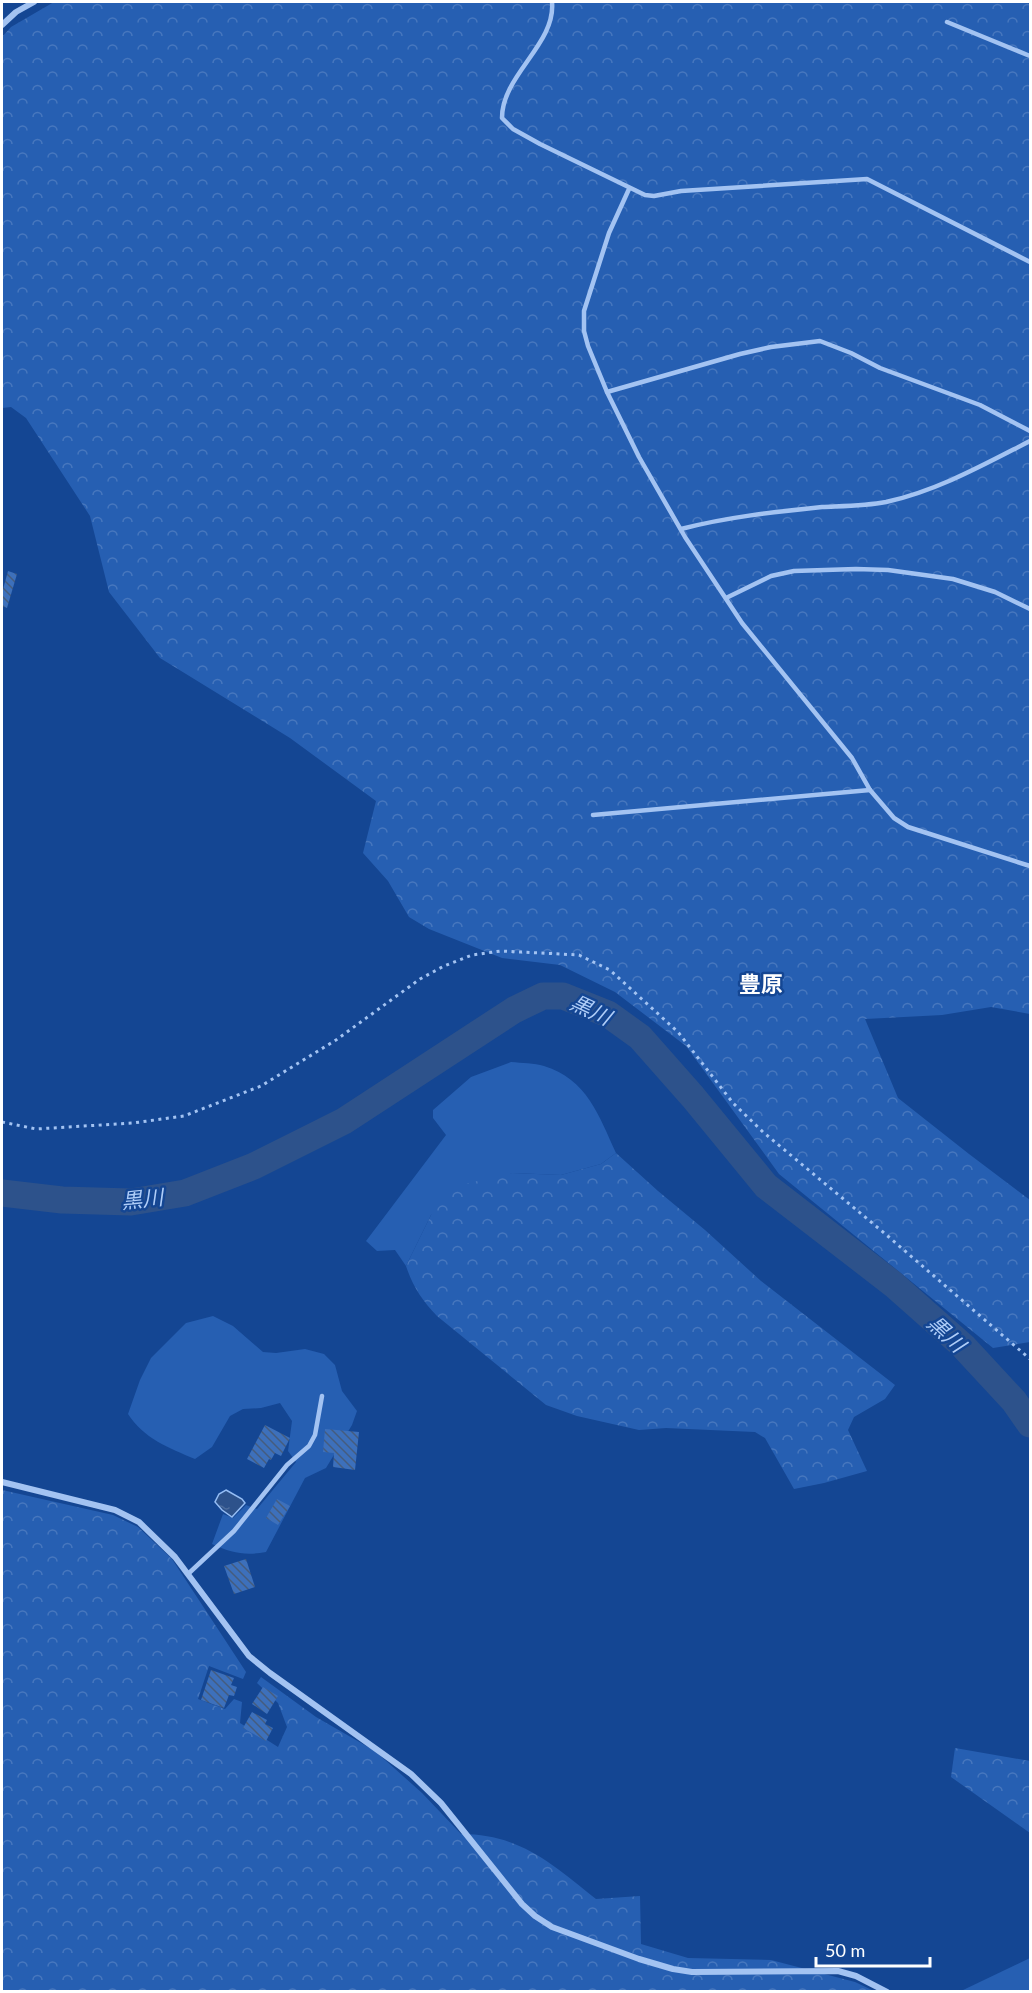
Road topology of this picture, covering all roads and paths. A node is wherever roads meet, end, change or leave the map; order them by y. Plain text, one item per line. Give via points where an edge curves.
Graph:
1 (34, 2) edge
2 (552, 2) edge
3 (947, 22) dead end
4 (2, 25) edge
5 (1030, 56) edge
6 (629, 189) junction
7 (1030, 262) edge
8 (607, 392) junction
9 (1030, 431) edge
10 (1030, 441) edge
11 (681, 529) junction
12 (726, 598) junction
13 (1030, 609) edge
14 (870, 790) junction
15 (593, 815) dead end
16 (1030, 866) edge
17 (2, 1122) edge
18 (1030, 1359) edge
19 (322, 1396) dead end
20 (2, 1482) edge
21 (188, 1574) junction
22 (887, 1992) edge

1 - 4 street
2 - 6 lane via 553,12 540,43 506,95 501,118 540,144
3 - 5 lane
6 - 7 lane via 654,196 867,178
6 - 8 lane via 609,234 584,311 588,346
8 - 9 lane via 740,354 820,341 980,405
8 - 11 lane
10 - 11 lane via 968,472 886,502 767,512
11 - 12 lane
12 - 13 lane via 771,576 856,568 953,579 996,592
12 - 14 lane via 852,758
14 - 15 lane
14 - 16 lane via 894,818 908,827
17 - 18 path via 36,1129 184,1116 261,1086 444,966 472,955 501,951 579,955 610,970 678,1032 733,1102 763,1132
19 - 21 lane via 315,1435 309,1446 287,1465 234,1531
20 - 21 street via 115,1510 146,1527
21 - 22 street via 249,1656 411,1774 441,1803 522,1904 552,1927 673,1969 838,1971

